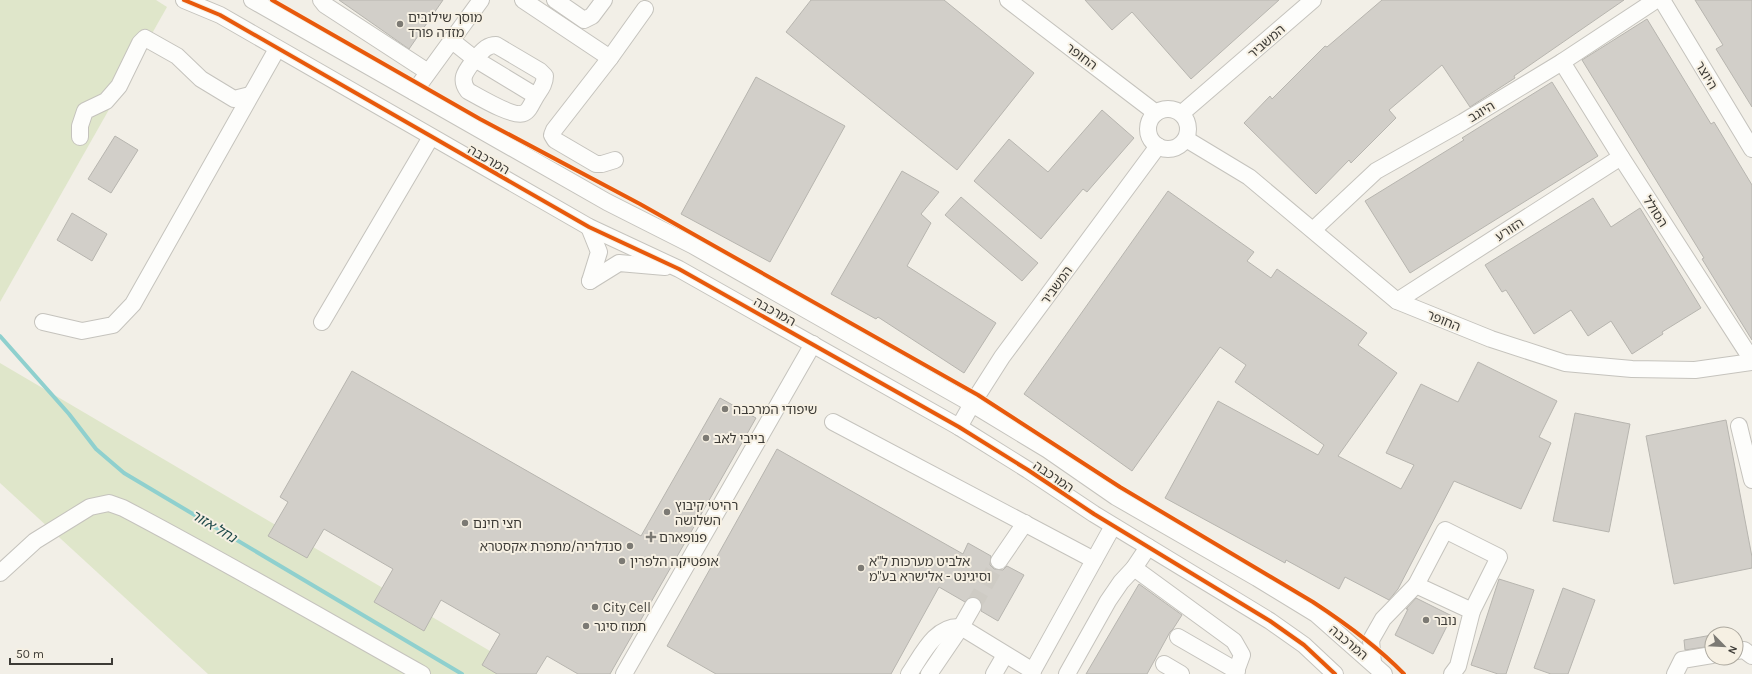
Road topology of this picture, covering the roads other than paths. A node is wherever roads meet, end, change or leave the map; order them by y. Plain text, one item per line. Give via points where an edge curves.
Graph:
1 (184, 0) edge
2 (252, 0) edge
3 (321, 0) edge
4 (481, 0) edge
5 (523, 0) edge
6 (555, 0) edge
7 (604, 0) edge
8 (1008, 0) edge
9 (1313, 0) edge
10 (1656, 0) edge
11 (1662, 0) edge
12 (645, 9) dead end
13 (451, 40) junction
14 (277, 48) junction
15 (610, 58) junction
16 (475, 59) junction
17 (1562, 62) junction
18 (428, 72) junction
19 (414, 92) junction
20 (250, 95) junction
21 (536, 96) junction
22 (1156, 113) junction
23 (1182, 113) junction
24 (431, 137) junction
25 (80, 138) dead end
26 (1186, 139) junction
27 (1158, 146) junction
28 (1752, 149) edge
29 (1621, 157) junction
30 (615, 160) dead end
31 (589, 227) junction
32 (1313, 230) junction
33 (679, 268) junction
34 (1397, 301) junction
35 (43, 322) dead end
36 (322, 322) dead end
37 (813, 344) junction
38 (1752, 361) edge
39 (972, 404) junction
40 (833, 422) dead end
41 (1739, 426) dead end
42 (959, 427) junction
43 (1752, 480) edge
44 (1025, 523) junction
45 (1113, 526) junction
46 (1148, 547) junction
47 (1094, 560) junction
48 (999, 561) tunnel mouth
49 (1134, 568) junction
50 (0, 573) edge
51 (1416, 585) junction
52 (973, 606) tunnel mouth
53 (1472, 611) junction
54 (961, 627) junction
55 (1178, 637) dead end
56 (1006, 655) junction
57 (1704, 656) edge
58 (1164, 664) dead end
59 (1379, 668) edge
60 (1032, 672) edge
61 (1236, 673) edge
62 (422, 674) edge
63 (624, 674) edge
64 (909, 674) edge
65 (929, 674) edge
66 (994, 674) edge
67 (1067, 674) edge
68 (1182, 674) edge
69 (1335, 674) edge
70 (1452, 674) edge
71 (1675, 674) edge

1 - 14 street, המרכבה via 220,15
2 - 19 street, המרכבה
3 - 18 street
4 - 13 street
5 - 15 street
6 - 7 street via 584,20 592,16
8 - 22 street, החופר
9 - 23 street, המשביר
10 - 17 street, היוגב
11 - 28 street, היוצר
12 - 15 street
13 - 16 street
13 - 18 street
14 - 20 street
14 - 24 street, המרכבה
15 - 30 street via 552,135 555,140 596,164
16 - 21 street
16 - 21 street via 486,47 496,45 540,71 545,76 545,82
16 - 21 street via 464,75 464,86 468,91 518,114 527,111
17 - 29 street, הסולל
17 - 32 street, היוגב via 1376,171
18 - 19 street
19 - 39 street, המרכבה via 607,202 692,245
20 - 25 street via 234,99 201,79 177,56 145,38 140,43 119,86 106,101 85,111 80,126
20 - 35 street via 133,304 113,325 82,331
22 - 23 street via 1169,108
22 - 27 street via 1151,118 1148,130 1150,137
23 - 26 street via 1189,125
24 - 31 street, המרכבה
24 - 36 street
26 - 27 street via 1170,149
26 - 32 street, החופר via 1248,177
27 - 39 street, המשביר via 1002,357
29 - 34 street, הזורע
29 - 38 street, הסולל
31 - 33 street, המרכבה
31 - 33 street via 599,252 590,281 619,263
32 - 34 street, החופר
33 - 37 street, המרכבה
34 - 38 street, החופר via 1491,339 1565,363 1632,369 1695,370
37 - 42 street, המרכבה
37 - 63 street
39 - 42 street, המשביר
39 - 59 street, המרכבה via 1048,450 1116,497 1316,614
40 - 44 street
41 - 43 street
42 - 45 street, המרכבה
44 - 47 street
44 - 48 street
45 - 46 street, המרכבה
45 - 47 street
46 - 49 street
46 - 69 street, המרכבה via 1270,621 1304,645
47 - 60 street
49 - 61 street via 1234,641 1242,655
49 - 67 street via 1108,601
50 - 62 street via 35,541 90,507 109,504 123,508 208,552
51 - 53 street
51 - 53 street via 1445,530 1499,556
51 - 59 street via 1383,619 1371,640
52 - 54 street
53 - 70 street via 1458,666
54 - 56 street
54 - 64 street via 944,630 936,636
54 - 65 street
55 - 61 street
56 - 60 street
56 - 66 street
57 - 71 street via 1682,660
58 - 68 street

